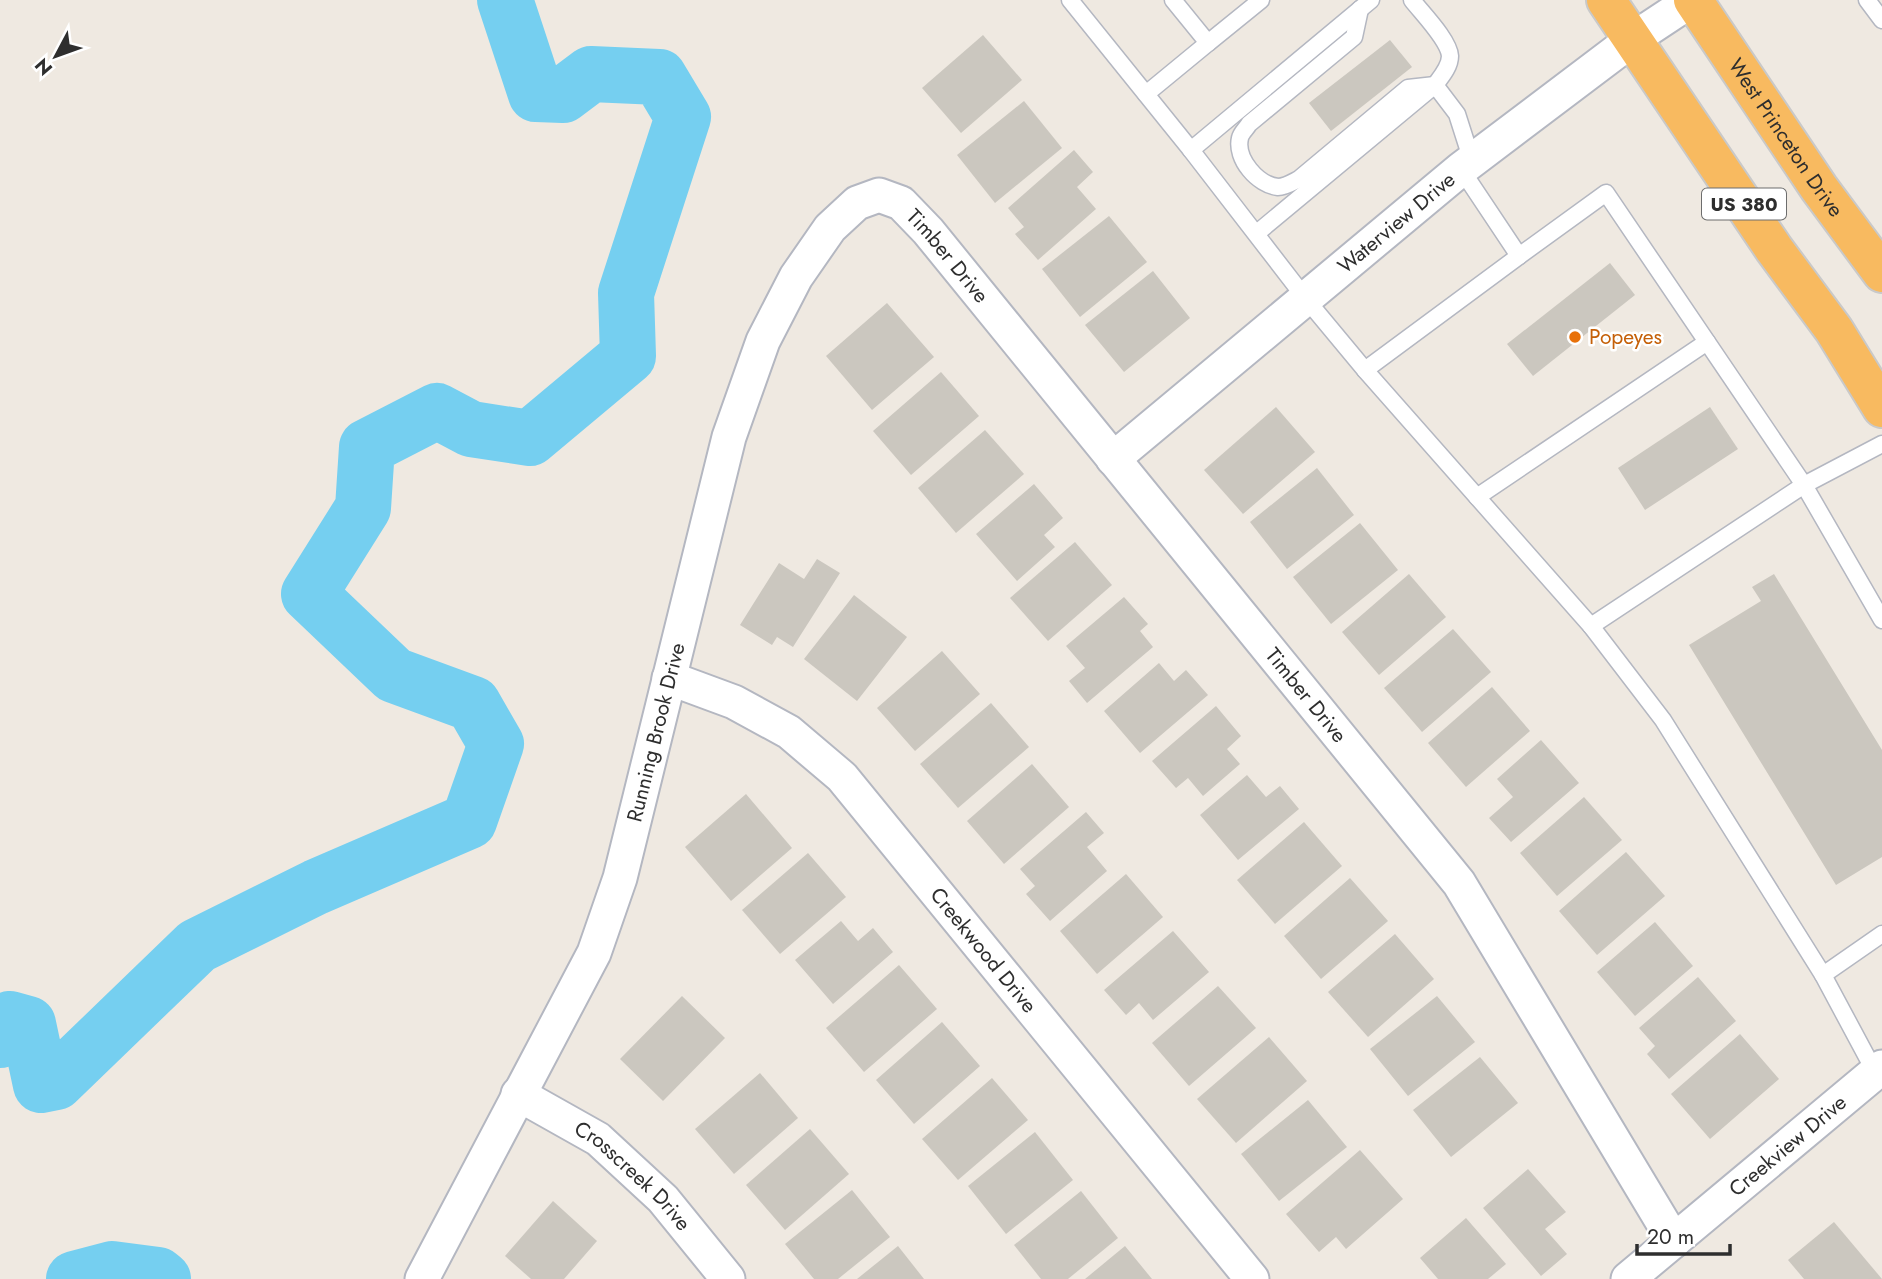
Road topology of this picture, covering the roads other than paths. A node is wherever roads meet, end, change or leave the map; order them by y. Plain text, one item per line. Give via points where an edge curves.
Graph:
1 (1070, 0) edge
2 (1173, 0) edge
3 (1261, 0) edge
4 (1412, 0) edge
5 (1606, 0) edge
6 (1693, 0) edge
7 (1867, 0) edge
8 (1366, 4) edge
9 (1882, 20) edge
10 (1633, 38) junction
11 (1208, 43) junction
12 (1435, 85) junction
13 (1146, 94) junction
14 (1191, 150) junction
15 (1467, 165) junction
16 (879, 195) joint
17 (1257, 233) junction
18 (1519, 256) junction
19 (1882, 273) edge
20 (1306, 299) junction
21 (1707, 342) junction
22 (1366, 370) junction
23 (1882, 408) edge
24 (1882, 444) edge
25 (1113, 458) junction
26 (1804, 485) junction
27 (1477, 497) junction
28 (1882, 620) edge
29 (1591, 626) junction
30 (669, 678) junction
31 (1882, 934) edge
32 (1823, 975) junction
33 (1879, 1069) edge
34 (518, 1094) junction
35 (1674, 1241) junction
36 (422, 1279) edge
37 (728, 1279) edge
38 (1252, 1279) edge
39 (1629, 1279) edge

1 - 13 lane
2 - 11 lane
3 - 11 lane
4 - 12 lane via 1447,45 1446,72
5 - 10 highway, US 380
6 - 10 street, Waterview Drive
6 - 19 highway, West Princeton Drive / US 380
7 - 9 lane
8 - 12 lane via 1354,37 1240,136 1239,153 1262,183 1280,187 1299,179 1408,88
8 - 14 lane
10 - 15 street, Waterview Drive
10 - 23 highway, US 380 via 1834,330
11 - 13 lane
12 - 15 lane via 1457,114
12 - 17 lane
13 - 14 lane
14 - 17 lane
15 - 18 lane
15 - 20 street, Waterview Drive
16 - 25 street, Timber Drive via 901,203 928,232
16 - 30 street, Running Brook Drive via 857,204 830,228 796,277 763,341 729,437
17 - 20 lane
18 - 21 lane via 1606,192
18 - 22 lane
20 - 22 lane
20 - 25 street, Waterview Drive
21 - 26 lane
21 - 27 lane
22 - 27 lane
24 - 26 lane
25 - 35 street, Timber Drive via 1459,883
26 - 28 lane
26 - 29 lane
27 - 29 lane
29 - 32 lane via 1685,753
30 - 34 street, Running Brook Drive via 620,878 594,953
30 - 38 street, Creekwood Drive via 734,702 789,732 842,777
31 - 32 lane
32 - 33 lane
33 - 35 street, Creekview Drive
34 - 36 street, Running Brook Drive
34 - 37 street, Crosscreek Drive via 598,1139 663,1199
35 - 39 street, Creekview Drive

